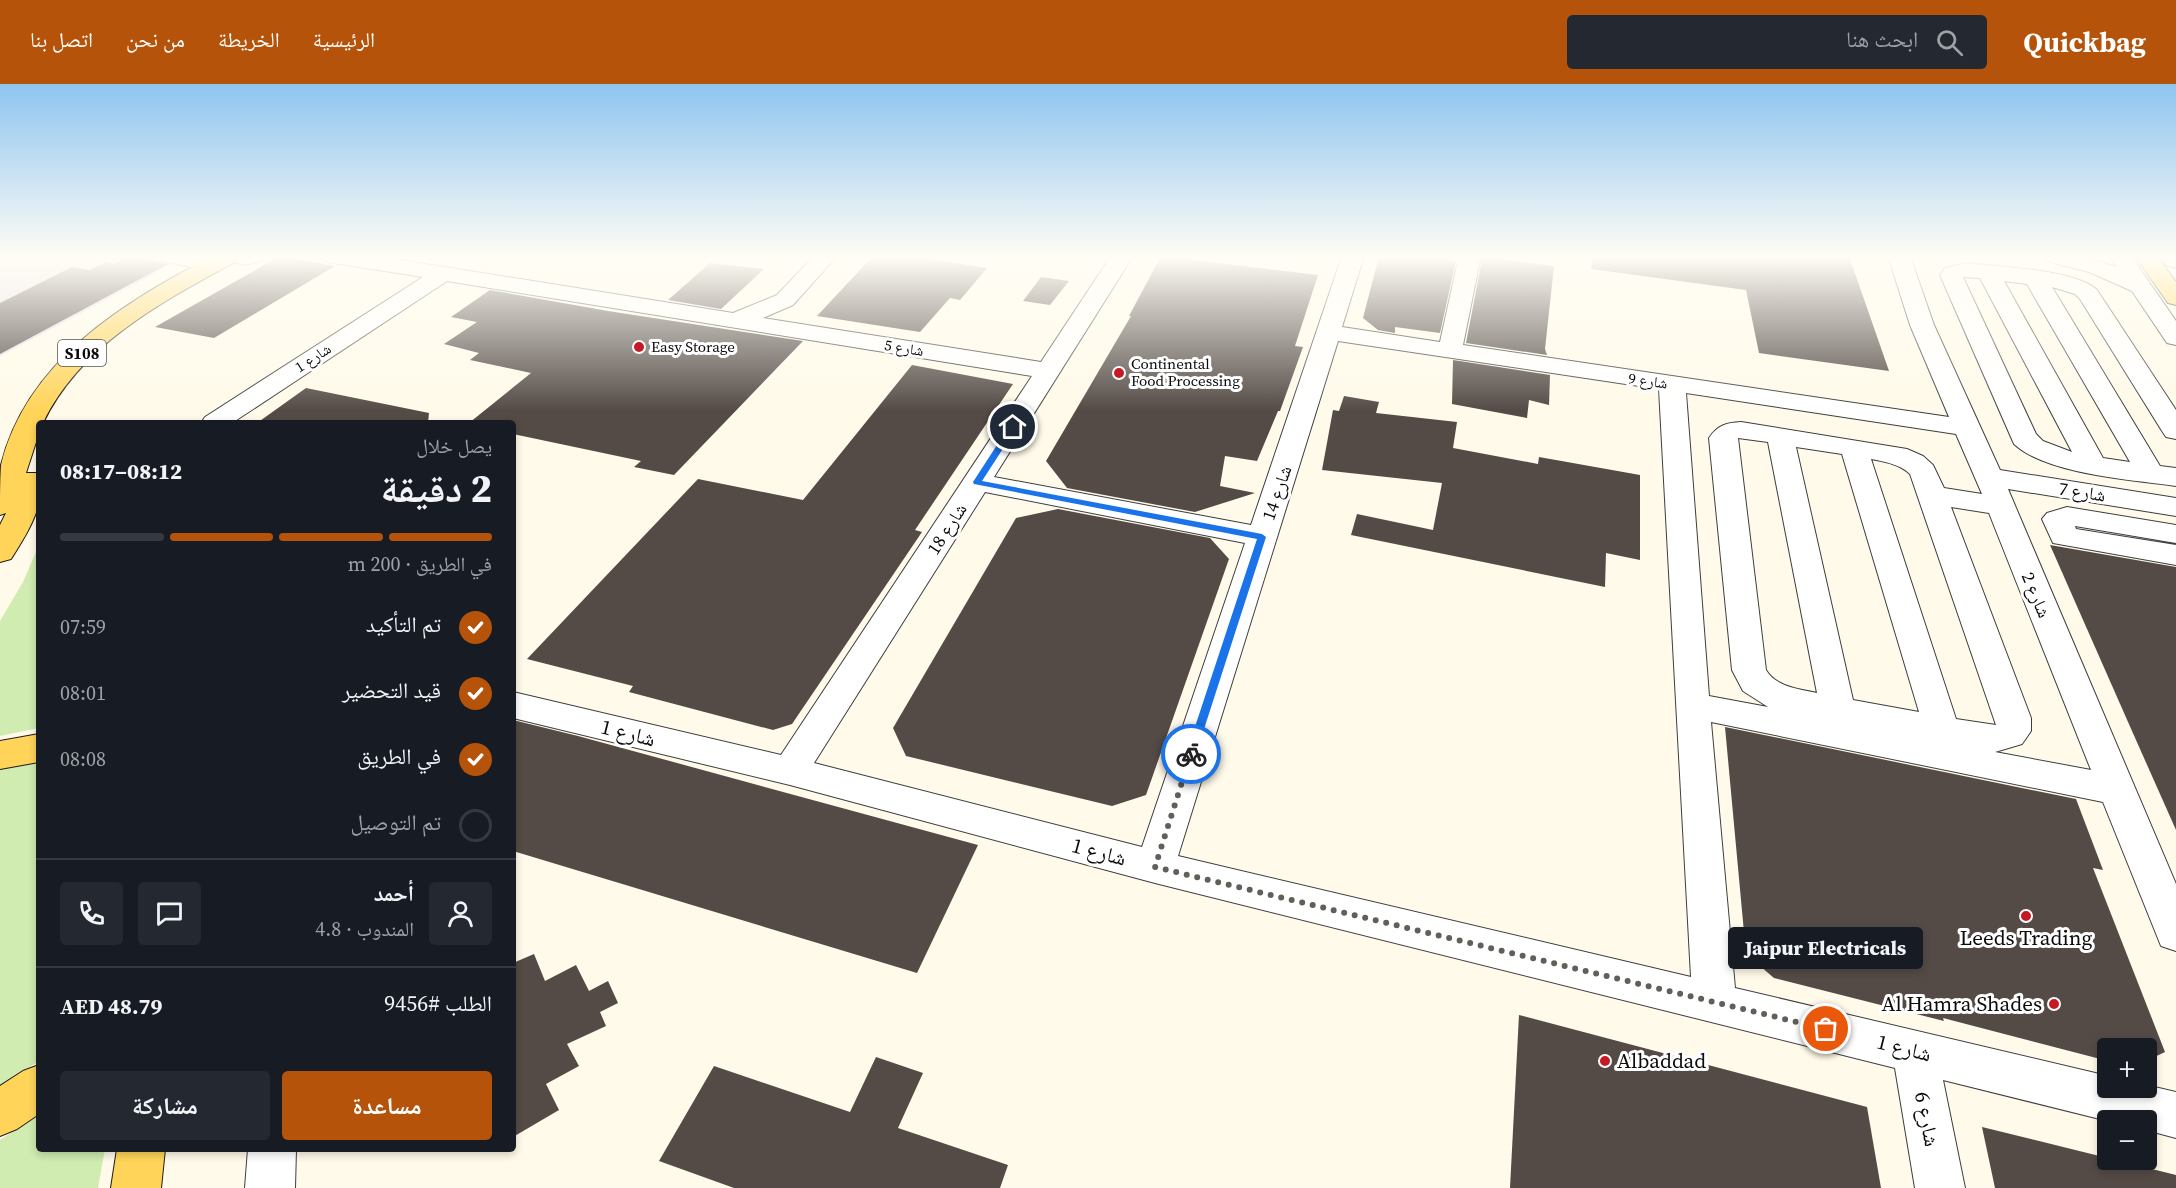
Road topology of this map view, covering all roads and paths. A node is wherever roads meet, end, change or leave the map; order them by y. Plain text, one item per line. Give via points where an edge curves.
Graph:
1 (140, 308) edge
2 (157, 308) edge
3 (391, 308) edge
4 (651, 308) edge
5 (767, 308) edge
6 (787, 308) edge
7 (1088, 308) edge
8 (1338, 308) edge
9 (1459, 308) edge
10 (1916, 308) edge
11 (1966, 308) edge
12 (2007, 308) edge
13 (2050, 308) edge
14 (2097, 308) edge
15 (2155, 308) edge
16 (735, 321) junction
17 (795, 331) junction
18 (1330, 333) junction
19 (2176, 338) edge
20 (1450, 351) junction
21 (1048, 371) junction
22 (1672, 384) junction
23 (54, 420) edge
24 (219, 420) edge
25 (1965, 427) junction
26 (2176, 431) edge
27 (1780, 436) junction
28 (1854, 448) junction
29 (2092, 463) junction
30 (36, 469) edge
31 (2136, 471) junction
32 (2176, 477) edge
33 (977, 482) junction
34 (1930, 490) junction
35 (1998, 501) junction
36 (2142, 502) junction
37 (0, 506) edge
38 (2176, 507) edge
39 (2176, 534) edge
40 (2064, 536) junction
41 (1262, 537) junction
42 (0, 552) edge
43 (2176, 555) edge
44 (1692, 705) junction
45 (516, 706) edge
46 (1838, 709) junction
47 (1942, 730) junction
48 (36, 749) edge
49 (0, 755) edge
50 (790, 771) junction
51 (2117, 790) junction
52 (1155, 867) junction
53 (2176, 933) edge
54 (1714, 1002) junction
55 (1915, 1051) junction
56 (36, 1089) edge
57 (0, 1113) edge
58 (2176, 1115) edge
59 (141, 1152) edge
60 (272, 1152) edge
61 (136, 1188) edge
62 (270, 1188) edge
63 (1940, 1188) edge

1 - 37 main road, S108 via 57,379 35,412
2 - 23 main road, S108 via 108,346 68,392
3 - 24 street, شارع 1
4 - 16 street, شارع 5
5 - 16 street
6 - 17 street
7 - 21 street, شارع 18
8 - 18 street, شارع 14
9 - 20 street
10 - 25 street, شارع 2
11 - 29 street via 2026,442 2046,454
12 - 29 street
13 - 31 street
14 - 26 street
15 - 19 street
16 - 17 street, شارع 5
17 - 21 street, شارع 5
18 - 20 street, شارع 9
18 - 41 street, شارع 14
20 - 22 street, شارع 9
21 - 33 street, شارع 18
22 - 25 street, شارع 9
22 - 44 street
25 - 35 street, شارع 2
27 - 28 street
27 - 46 street
27 - 46 street via 1735,430 1726,432 1723,438 1751,676 1761,688 1779,698
28 - 34 street via 1897,455 1913,462 1923,471
28 - 47 street
29 - 31 street
30 - 42 main road via 19,517
31 - 32 street
31 - 36 street
33 - 41 street
33 - 50 street, شارع 18
34 - 35 street
34 - 47 street via 2015,726 2012,733 1993,739
35 - 36 street, شارع 7
35 - 40 street
35 - 51 street, شارع 2
36 - 38 street, شارع 7
39 - 40 street via 2063,516 2057,519
40 - 43 street
41 - 52 street, شارع 14
44 - 51 street
44 - 54 street
45 - 50 street, شارع 1
46 - 47 street
48 - 49 main road
50 - 52 street, شارع 1
51 - 53 street, شارع 2
52 - 54 street, شارع 1
54 - 55 street, شارع 1
55 - 58 street, شارع 1
55 - 63 street, شارع 6
56 - 57 main road
59 - 61 main road
60 - 62 street

